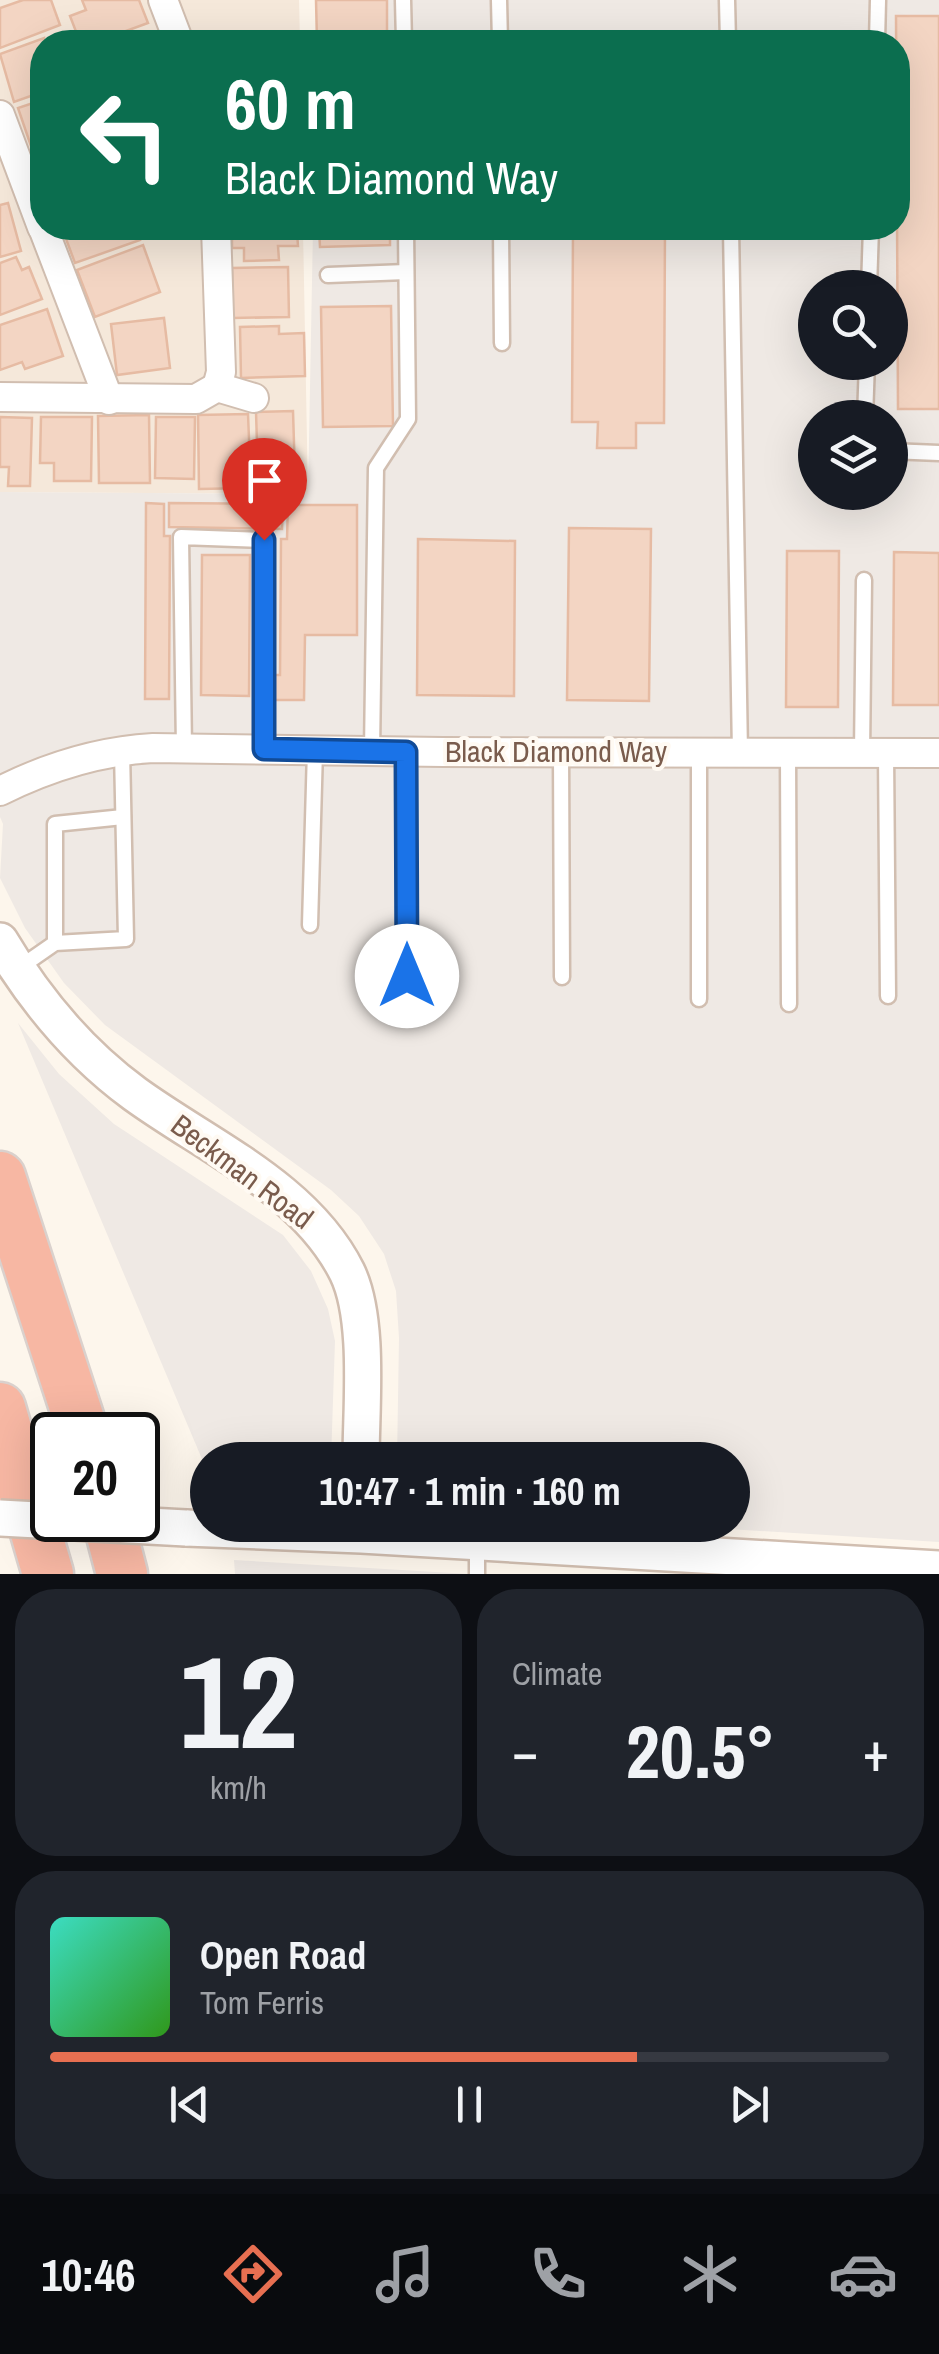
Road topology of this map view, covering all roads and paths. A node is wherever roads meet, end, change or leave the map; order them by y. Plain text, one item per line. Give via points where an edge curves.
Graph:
1 (163, 0) edge
2 (403, 0) edge
3 (500, 0) edge
4 (727, 0) edge
5 (878, 0) edge
6 (174, 30) edge
7 (404, 30) edge
8 (500, 30) edge
9 (728, 30) edge
10 (877, 30) edge
11 (0, 116) edge
12 (30, 193) edge
13 (48, 240) edge
14 (216, 240) edge
15 (406, 240) edge
16 (501, 240) edge
17 (731, 240) edge
18 (871, 240) edge
19 (870, 270) edge
20 (406, 272) junction
21 (328, 275) dead end
22 (502, 344) dead end
23 (217, 387) junction
24 (0, 397) edge
25 (254, 398) dead end
26 (108, 400) junction
27 (908, 452) edge
28 (939, 453) edge
29 (864, 580) dead end
30 (264, 749) junction
31 (122, 750) junction
32 (184, 750) junction
33 (315, 750) junction
34 (372, 751) junction
35 (406, 752) junction
36 (561, 752) junction
37 (700, 753) junction
38 (740, 753) junction
39 (788, 753) junction
40 (874, 753) junction
41 (939, 753) edge
42 (0, 791) edge
43 (123, 817) junction
44 (310, 925) dead end
45 (56, 943) junction
46 (8, 956) edge
47 (407, 976) dead end
48 (562, 977) dead end
49 (888, 996) dead end
50 (699, 999) dead end
51 (789, 1004) dead end
52 (0, 1177) edge
53 (0, 1408) edge
54 (77, 1412) edge
55 (361, 1442) edge
56 (0, 1518) edge
57 (190, 1528) edge
58 (114, 1542) edge
59 (411, 1542) edge
60 (477, 1558) edge
61 (731, 1566) edge
62 (939, 1569) edge
63 (48, 1574) edge
64 (122, 1574) edge

1 - 6 street
2 - 7 lane
3 - 8 lane
4 - 9 lane
5 - 10 lane
11 - 12 street
13 - 26 street
14 - 23 street
15 - 20 lane
16 - 22 lane
17 - 38 lane
18 - 19 lane
20 - 21 lane
20 - 34 lane via 408,418 376,468
23 - 25 street
23 - 26 street via 196,399
24 - 26 street
27 - 28 lane
29 - 40 lane
30 - 32 street, Black Diamond Way
30 - 32 lane via 264,540 181,536
30 - 33 street, Black Diamond Way
31 - 32 street, Black Diamond Way
31 - 42 street, Black Diamond Way via 28,776
31 - 43 lane
33 - 34 street, Black Diamond Way
33 - 44 lane
34 - 35 street, Black Diamond Way
35 - 36 street, Black Diamond Way
35 - 47 lane
36 - 37 street, Black Diamond Way
36 - 48 lane
37 - 38 street, Black Diamond Way
37 - 50 lane
38 - 39 street, Black Diamond Way
39 - 40 street, Black Diamond Way
39 - 51 lane
40 - 41 street, Black Diamond Way
40 - 49 lane
43 - 45 lane via 56,824
43 - 45 lane via 126,939
45 - 46 lane
46 - 55 street, Beckman Road via 87,1054 318,1226 348,1275 360,1324
52 - 54 highway
53 - 63 highway
56 - 57 street, bridge
58 - 64 highway
59 - 60 street
60 - 61 street
61 - 62 street

